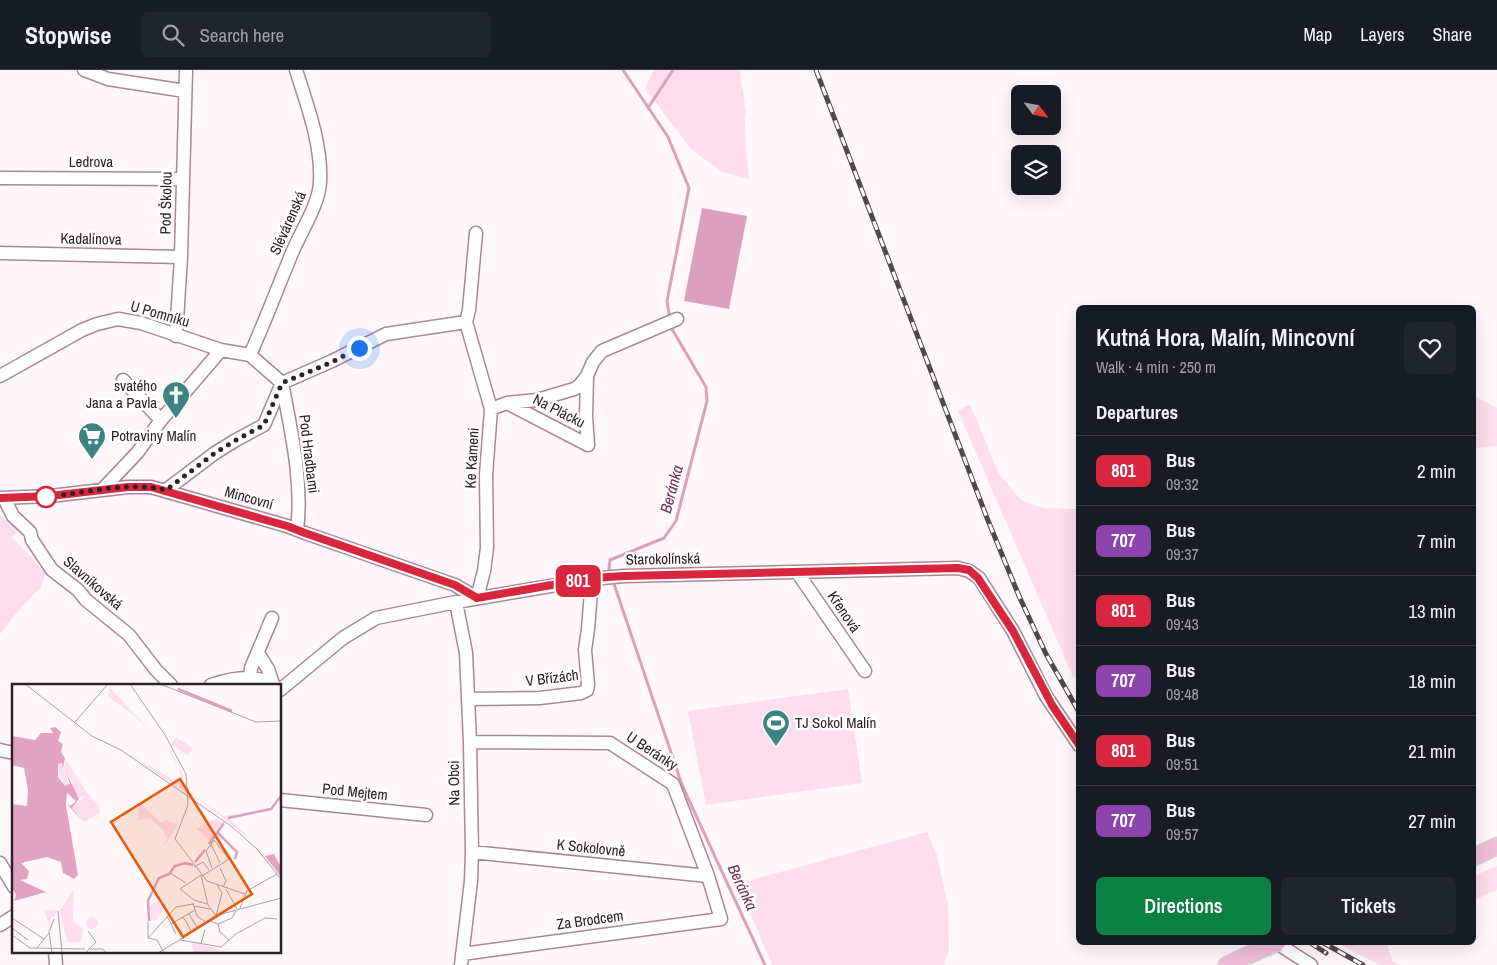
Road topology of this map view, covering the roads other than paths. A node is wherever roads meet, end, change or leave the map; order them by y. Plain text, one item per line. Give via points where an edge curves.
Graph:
1 (84, 70) edge
2 (186, 70) edge
3 (296, 70) edge
4 (185, 91) junction
5 (0, 178) edge
6 (183, 179) junction
7 (476, 233) dead end
8 (0, 253) edge
9 (181, 257) junction
10 (677, 319) dead end
11 (466, 322) junction
12 (176, 336) junction
13 (221, 350) junction
14 (250, 355) junction
15 (0, 376) edge
16 (587, 376) junction
17 (123, 380) dead end
18 (282, 383) junction
19 (507, 403) junction
20 (491, 409) junction
21 (161, 420) junction
22 (102, 490) junction
23 (166, 490) junction
24 (2, 498) edge
25 (298, 530) junction
26 (797, 572) junction
27 (598, 578) junction
28 (477, 598) junction
29 (456, 602) junction
30 (272, 618) dead end
31 (258, 653) junction
32 (865, 671) dead end
33 (250, 677) junction
34 (170, 684) edge
35 (214, 684) edge
36 (272, 684) edge
37 (274, 684) edge
38 (278, 684) edge
39 (468, 699) junction
40 (1076, 741) edge
41 (470, 742) junction
42 (281, 800) edge
43 (426, 816) dead end
44 (1497, 846) edge
45 (472, 852) junction
46 (1476, 856) edge
47 (0, 863) edge
48 (708, 876) junction
49 (12, 884) edge
50 (12, 917) edge
51 (721, 919) joint
52 (0, 925) edge
53 (1270, 945) edge
54 (1281, 945) edge
55 (55, 952) edge
56 (462, 959) edge
57 (56, 965) edge
58 (1227, 965) edge
59 (1311, 965) edge

1 - 4 street via 108,78
2 - 4 street, Pod Školou
3 - 14 street, Slévárenská via 312,120 319,192
4 - 6 street, Pod Školou
5 - 6 street, Ledrova
6 - 9 street, Pod Školou
7 - 11 street, Ke Kameni
8 - 9 street, Kadalínova
9 - 12 street, Pod Školou
10 - 16 street, Na Plácku via 602,351
11 - 18 street via 386,334
11 - 20 street, Ke Kameni
12 - 13 street, U Pomníku
12 - 15 street, U Pomníku via 141,323 118,319 82,330
13 - 14 street, U Pomníku
13 - 21 street
14 - 18 street
16 - 19 street, Na Plácku via 574,389 537,400
16 - 19 street, Na Plácku via 588,445
17 - 21 street
18 - 23 street via 264,425 215,453
18 - 25 street, Pod Hradbami via 294,447 300,512
19 - 20 street, Na Plácku
20 - 28 street, Ke Kameni via 486,474 487,548
21 - 22 street
22 - 23 street, Mincovní via 151,487
22 - 24 street, Mincovní
23 - 25 street, Mincovní
24 - 34 street, Slavníkovská via 13,516 30,532 52,570 129,635
25 - 28 street, Mincovní via 455,585
26 - 27 street, Starokolínská
26 - 32 street, Křenová
26 - 40 street, Starokolínská via 969,570 978,578 1013,631 1046,696
27 - 28 street, Starokolínská
27 - 39 street, V Břízách via 585,650 587,690 540,698
28 - 29 street, Starokolínská
29 - 38 street, Starokolínská via 376,618
29 - 39 street, Na Obci via 466,652
30 - 31 street
31 - 33 street
31 - 37 street
33 - 35 street
33 - 36 street
39 - 41 street, Na Obci
41 - 45 street, Na Obci
41 - 48 street, U Beránky via 610,744 673,784
42 - 43 street, Pod Mejtem
44 - 46 main road
45 - 48 street, K Sokolovně
45 - 56 street, Na Obci via 472,881
47 - 49 street
48 - 51 street, U Beránky
50 - 52 street
51 - 56 street, Za Brodcem
53 - 58 main road, bridge
54 - 59 street
55 - 57 street

